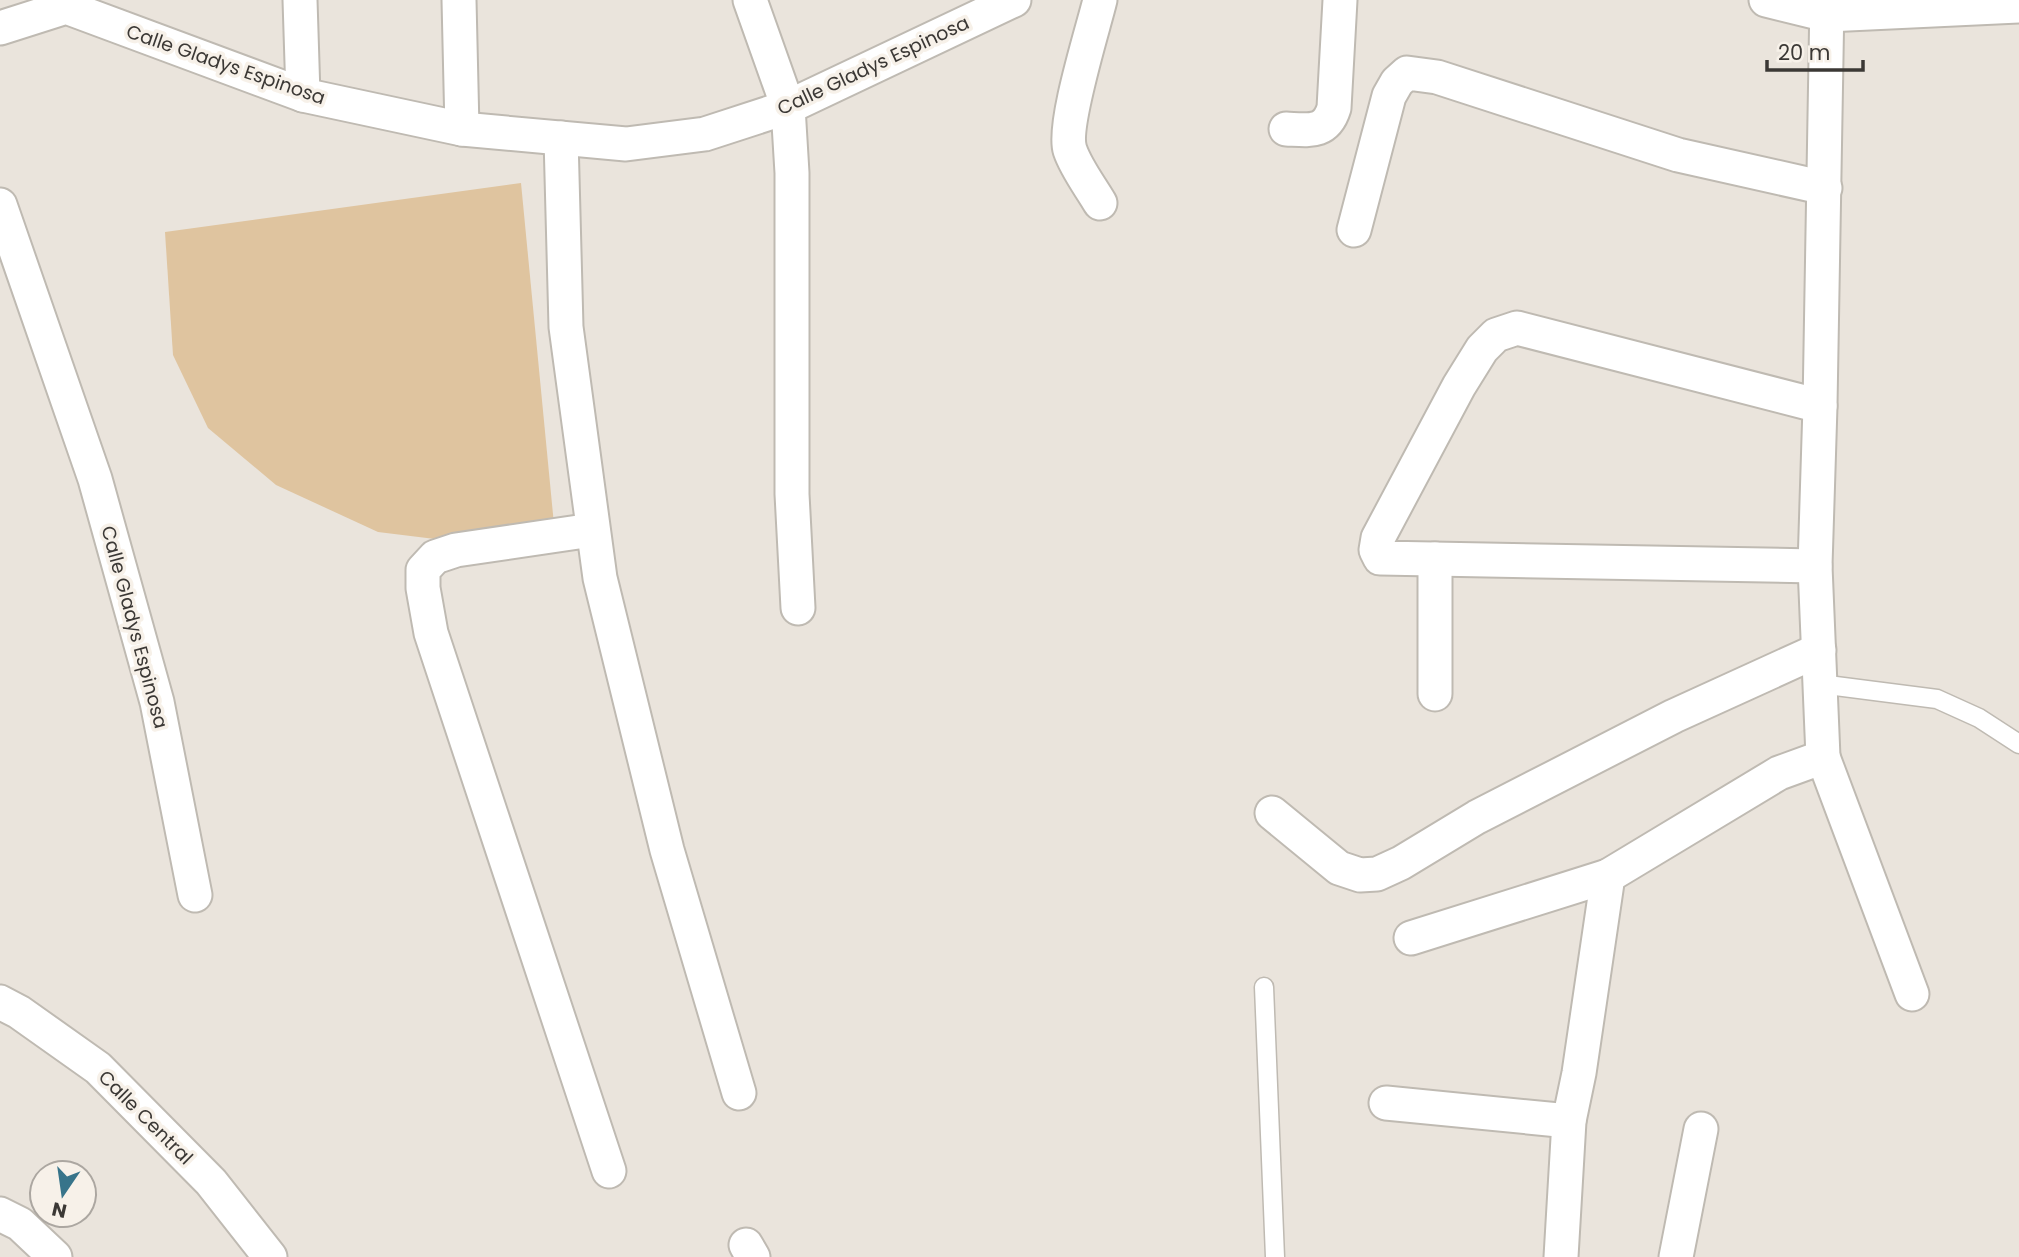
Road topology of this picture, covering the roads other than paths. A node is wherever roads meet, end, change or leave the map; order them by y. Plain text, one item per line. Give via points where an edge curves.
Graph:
1 (300, 0) edge
2 (459, 0) edge
3 (750, 0) edge
4 (1014, 0) edge
5 (1100, 0) edge
6 (1340, 0) edge
7 (1766, 0) edge
8 (65, 4) edge
9 (2019, 6) edge
10 (1827, 7) edge
11 (0, 28) edge
12 (303, 95) junction
13 (788, 107) junction
14 (462, 129) junction
15 (1286, 129) dead end
16 (561, 138) junction
17 (1825, 188) junction
18 (1100, 202) dead end
19 (0, 205) edge
20 (1354, 230) dead end
21 (1821, 406) junction
22 (592, 530) junction
23 (1435, 559) junction
24 (1815, 566) junction
25 (798, 608) dead end
26 (1819, 650) junction
27 (1820, 684) junction
28 (1435, 694) dead end
29 (2019, 744) edge
30 (1823, 757) junction
31 (1272, 813) dead end
32 (1608, 876) junction
33 (194, 895) dead end
34 (1411, 938) dead end
35 (1264, 986) dead end
36 (1912, 995) dead end
37 (0, 1002) edge
38 (739, 1094) dead end
39 (1386, 1103) dead end
40 (1569, 1121) junction
41 (1700, 1129) dead end
42 (609, 1171) dead end
43 (0, 1214) edge
44 (55, 1257) edge
45 (270, 1257) edge
46 (1275, 1257) edge
47 (1561, 1257) edge
48 (1676, 1257) edge

1 - 12 street
2 - 14 street
3 - 13 street
4 - 13 street, Calle Gladys Espinosa
5 - 18 street via 1068,136 1073,157
6 - 15 street via 1330,120 1309,130
7 - 10 street
8 - 11 street, Calle Gladys Espinosa
8 - 12 street, Calle Gladys Espinosa
9 - 10 street
10 - 17 street
12 - 14 street, Calle Gladys Espinosa
13 - 16 street, Calle Gladys Espinosa via 705,134 626,144
13 - 25 street via 792,494
14 - 16 street, Calle Gladys Espinosa
16 - 22 street via 566,327
17 - 20 street via 1678,155 1437,76 1407,73 1389,96
17 - 21 street
19 - 33 street, Calle Gladys Espinosa via 95,480 158,702
21 - 23 street via 1517,328 1496,335 1459,386 1378,538 1376,550 1381,558
21 - 24 street
22 - 38 street via 667,850
22 - 42 street via 435,557 423,570 423,588 431,633
23 - 24 street
23 - 28 street
24 - 26 street
26 - 27 street
26 - 31 street via 1674,716 1377,874 1360,875 1339,868
27 - 29 lane via 1937,699 1979,718
27 - 30 street
30 - 32 street via 1779,773
30 - 36 street
32 - 34 street
32 - 40 street
35 - 46 lane
37 - 45 street, Calle Central via 98,1068 211,1182
39 - 40 street
40 - 47 street
41 - 48 street
43 - 44 street via 20,1224

